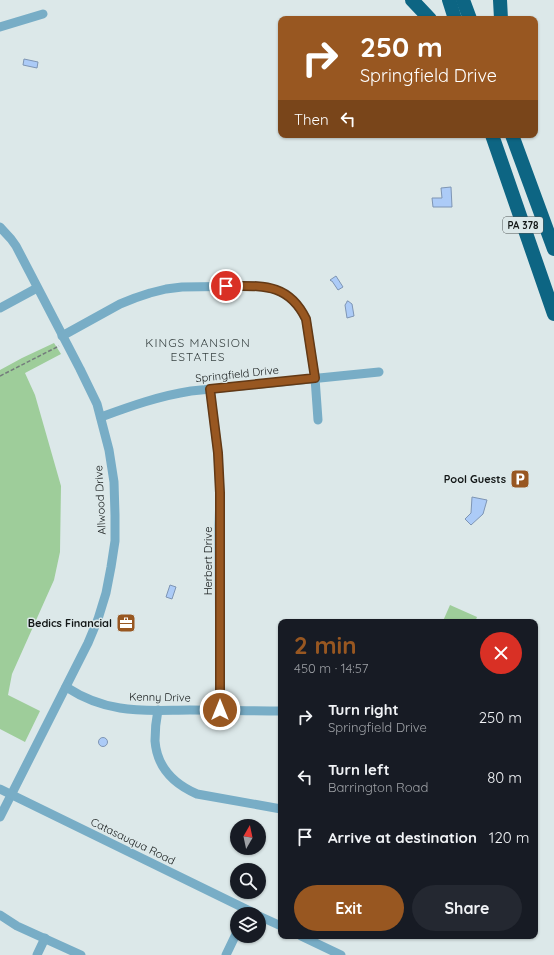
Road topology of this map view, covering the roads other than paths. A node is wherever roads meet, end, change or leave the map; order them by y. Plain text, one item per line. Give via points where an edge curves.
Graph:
1 (412, 0) edge
2 (449, 0) edge
3 (463, 0) edge
4 (500, 0) edge
5 (43, 14) dead end
6 (427, 16) edge
7 (454, 16) edge
8 (469, 16) edge
9 (501, 16) edge
10 (0, 27) edge
11 (493, 138) edge
12 (513, 138) edge
13 (521, 138) edge
14 (533, 190) junction
15 (2, 229) edge
16 (554, 249) edge
17 (37, 288) junction
18 (0, 308) edge
19 (554, 314) edge
20 (64, 339) junction
21 (378, 372) dead end
22 (315, 378) junction
23 (210, 389) junction
24 (100, 417) junction
25 (318, 420) dead end
26 (66, 687) junction
27 (158, 710) junction
28 (220, 710) junction
29 (278, 711) edge
30 (0, 789) edge
31 (11, 795) junction
32 (278, 808) edge
33 (0, 817) edge
34 (238, 907) edge
35 (0, 915) edge
36 (266, 919) edge
37 (278, 925) edge
38 (45, 938) junction
39 (307, 939) edge
40 (232, 943) edge
41 (37, 955) edge
42 (81, 955) edge
43 (226, 955) edge
44 (341, 955) edge

1 - 6 highway
2 - 7 highway
3 - 8 highway
4 - 9 highway
5 - 10 street
11 - 19 highway, PA 378
12 - 14 highway
13 - 14 highway
14 - 16 highway, PA 378
15 - 17 street, Allwood Drive via 16,246
17 - 18 street
17 - 20 street, Allwood Drive
20 - 22 street via 120,304 150,293 182,287 264,286 282,292 302,310 306,319
20 - 24 street, Allwood Drive via 97,404
21 - 22 street, Springfield Drive
22 - 23 street, Springfield Drive
22 - 25 street
23 - 24 street, Springfield Drive via 191,390 160,397
23 - 28 street, Herbert Drive via 220,493
24 - 26 street, Allwood Drive via 114,482 115,541 106,593 98,619
26 - 27 street, Kenny Drive via 108,706 130,710
26 - 31 street, Allwood Drive
27 - 28 street, Kenny Drive
27 - 32 street via 155,731 159,758 170,776 178,783 197,794
28 - 29 street, Kenny Drive
30 - 31 street, Catasauqua Road
31 - 33 street, Allwood Drive
31 - 34 street, Catasauqua Road
35 - 38 street via 17,926
36 - 37 street
38 - 41 street
38 - 42 street
39 - 44 street
40 - 43 street

